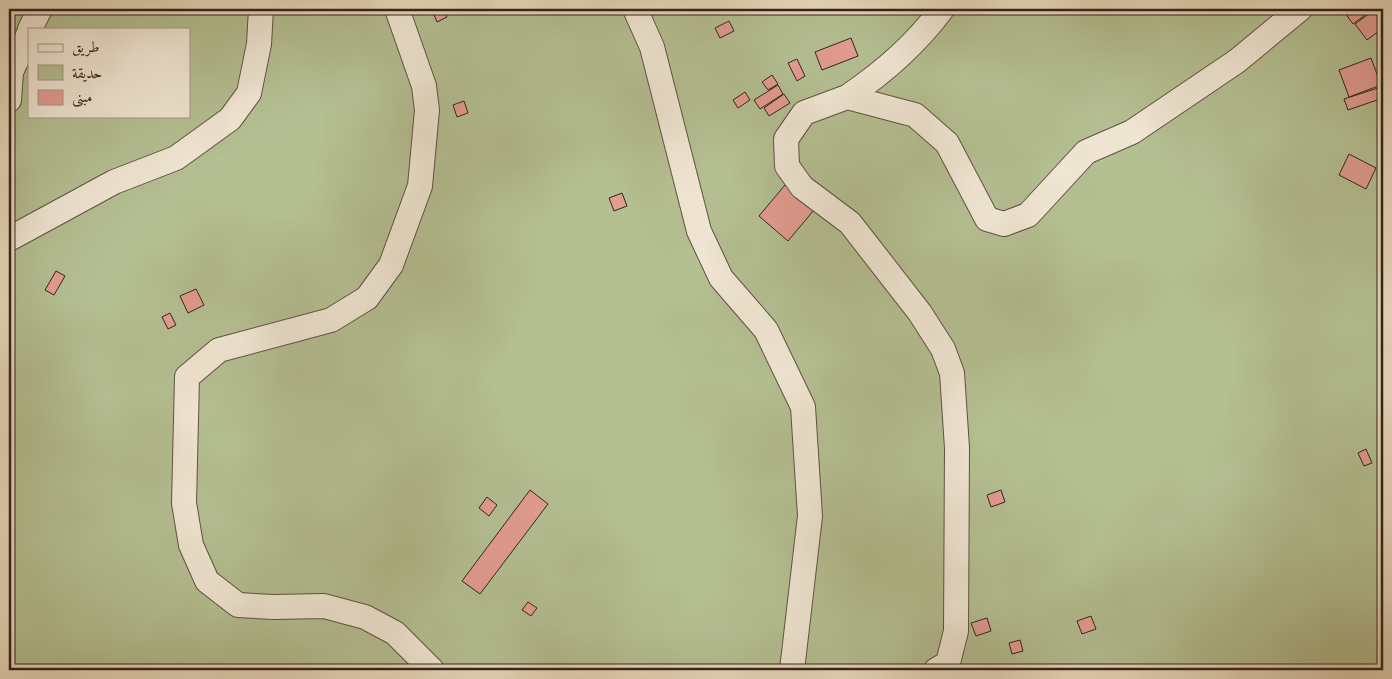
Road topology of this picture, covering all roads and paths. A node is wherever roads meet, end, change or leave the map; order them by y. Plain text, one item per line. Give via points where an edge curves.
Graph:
1 (40, 9) edge
2 (261, 9) edge
3 (397, 9) edge
4 (635, 9) edge
5 (942, 9) edge
6 (1300, 9) edge
7 (30, 28) edge
8 (28, 35) edge
9 (847, 97) junction
10 (9, 100) edge
11 (9, 239) edge
12 (432, 670) edge
13 (792, 670) edge
14 (936, 670) edge

1 - 7 street
2 - 11 street via 249,93 230,119 176,158 114,182
3 - 12 street via 424,86 427,110 420,186 391,264 366,298 331,320 219,350 187,377 184,503 191,545 207,581 238,605 324,606 365,617 395,633
4 - 13 street via 652,46 699,231 721,278 766,330 803,407 810,516
5 - 9 street via 925,31 874,79
6 - 9 street via 1237,61 1132,132 1086,152 1028,215 1004,224 987,219 947,143 915,114
8 - 10 street via 11,72
9 - 14 street via 804,113 786,139 787,166 802,188 850,223 920,313 943,350 952,373 957,448 956,631 948,663

